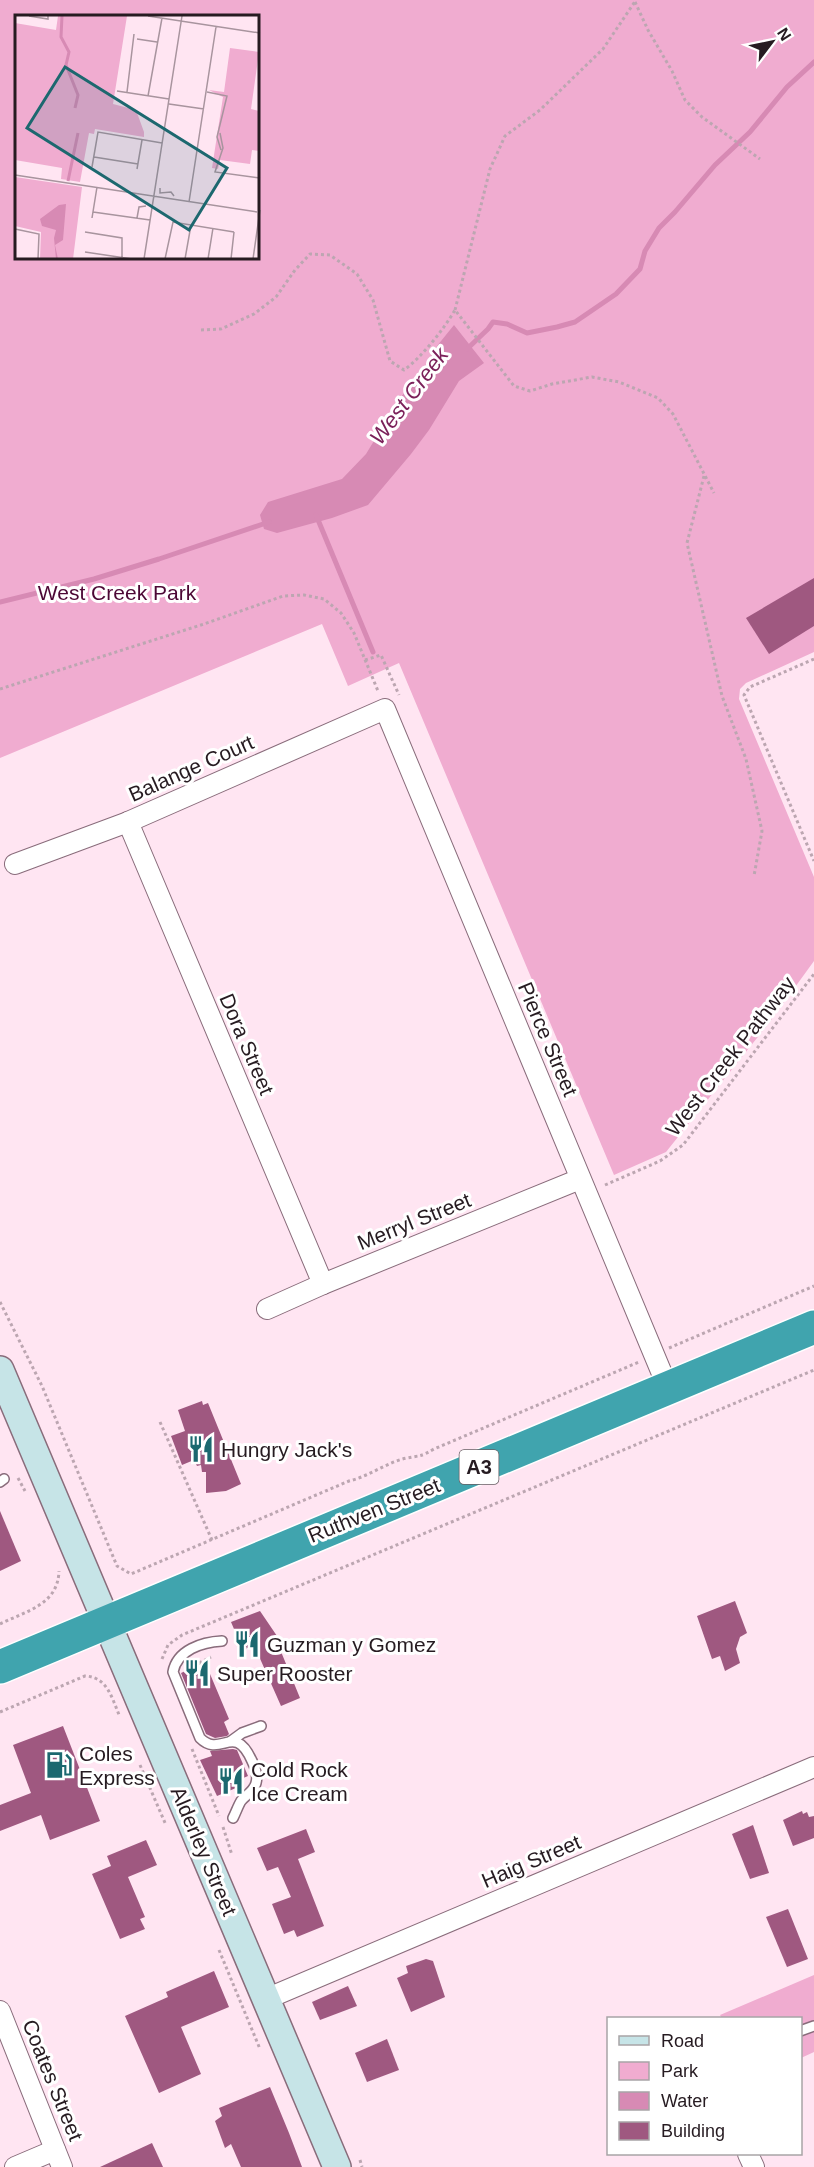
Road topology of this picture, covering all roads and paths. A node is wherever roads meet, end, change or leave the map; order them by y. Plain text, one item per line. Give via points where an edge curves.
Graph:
1 (636, 1) edge
2 (760, 159) dead end
3 (455, 310) junction
4 (201, 330) dead end
5 (704, 474) junction
6 (714, 493) dead end
7 (381, 655) dead end
8 (814, 659) edge
9 (365, 660) junction
10 (0, 689) edge
11 (385, 709) junction
12 (128, 822) junction
13 (814, 861) edge
14 (15, 864) dead end
15 (754, 876) dead end
16 (814, 974) edge
17 (580, 1179) junction
18 (604, 1185) dead end
19 (323, 1284) junction
20 (814, 1286) edge
21 (0, 1302) edge
22 (267, 1309) dead end
23 (814, 1327) edge
24 (674, 1346) dead end
25 (654, 1355) junction
26 (0, 1370) edge
27 (814, 1370) edge
28 (669, 1388) junction
29 (160, 1422) dead end
30 (15, 1471) dead end
31 (29, 1500) dead end
32 (212, 1540) junction
33 (55, 1562) dead end
34 (107, 1622) junction
35 (0, 1624) edge
36 (222, 1641) dead end
37 (161, 1648) dead end
38 (0, 1667) edge
39 (93, 1677) dead end
40 (0, 1712) edge
41 (261, 1726) dead end
42 (231, 1741) junction
43 (814, 1767) edge
44 (234, 1818) dead end
45 (266, 1999) junction
46 (0, 2011) edge
47 (58, 2158) edge
48 (15, 2167) edge
49 (337, 2167) edge

1 - 2 path via 685,100
1 - 3 path via 603,49 540,110 505,136 490,169
3 - 4 path via 415,363 404,370 390,361 373,300 357,274 330,255 310,254 276,297 254,314 221,329
3 - 5 path via 514,386 531,391 592,377 619,382 658,398 673,414
5 - 6 path
5 - 15 path via 687,543 722,696 746,759 762,831
7 - 9 path
8 - 13 path via 750,687 744,694
9 - 10 path via 341,613 324,599 283,596
9 - 11 path
11 - 12 street, Balange Court
11 - 17 street, Pierce Street
12 - 14 street, Balange Court
12 - 19 street, Dora Street
16 - 18 path, West Creek Pathway via 683,1145 660,1161
17 - 19 street, Merryl Street
17 - 25 street, Pierce Street
19 - 22 street, Merryl Street
20 - 24 path
21 - 32 path via 42,1386 117,1566 130,1574
23 - 28 highway, Ruthven Street / A3
25 - 28 street, Pierce Street
25 - 32 path via 420,1458 408,1458
26 - 34 street, Alderley Street
27 - 37 path via 256,1603 182,1635 165,1650
28 - 34 highway, Ruthven Street / A3
29 - 32 path
30 - 31 path
33 - 35 path via 60,1573 55,1592 45,1602
34 - 38 highway, Ruthven Street / A3
34 - 45 street, Alderley Street
36 - 42 lane via 207,1642 185,1653 174,1664 173,1672 200,1738 213,1745
39 - 40 path via 85,1676
41 - 42 lane
42 - 44 lane via 246,1748 256,1776 256,1784 242,1800
43 - 45 street, Haig Street
45 - 49 street, Alderley Street
46 - 47 street, Coates Street
47 - 48 street

